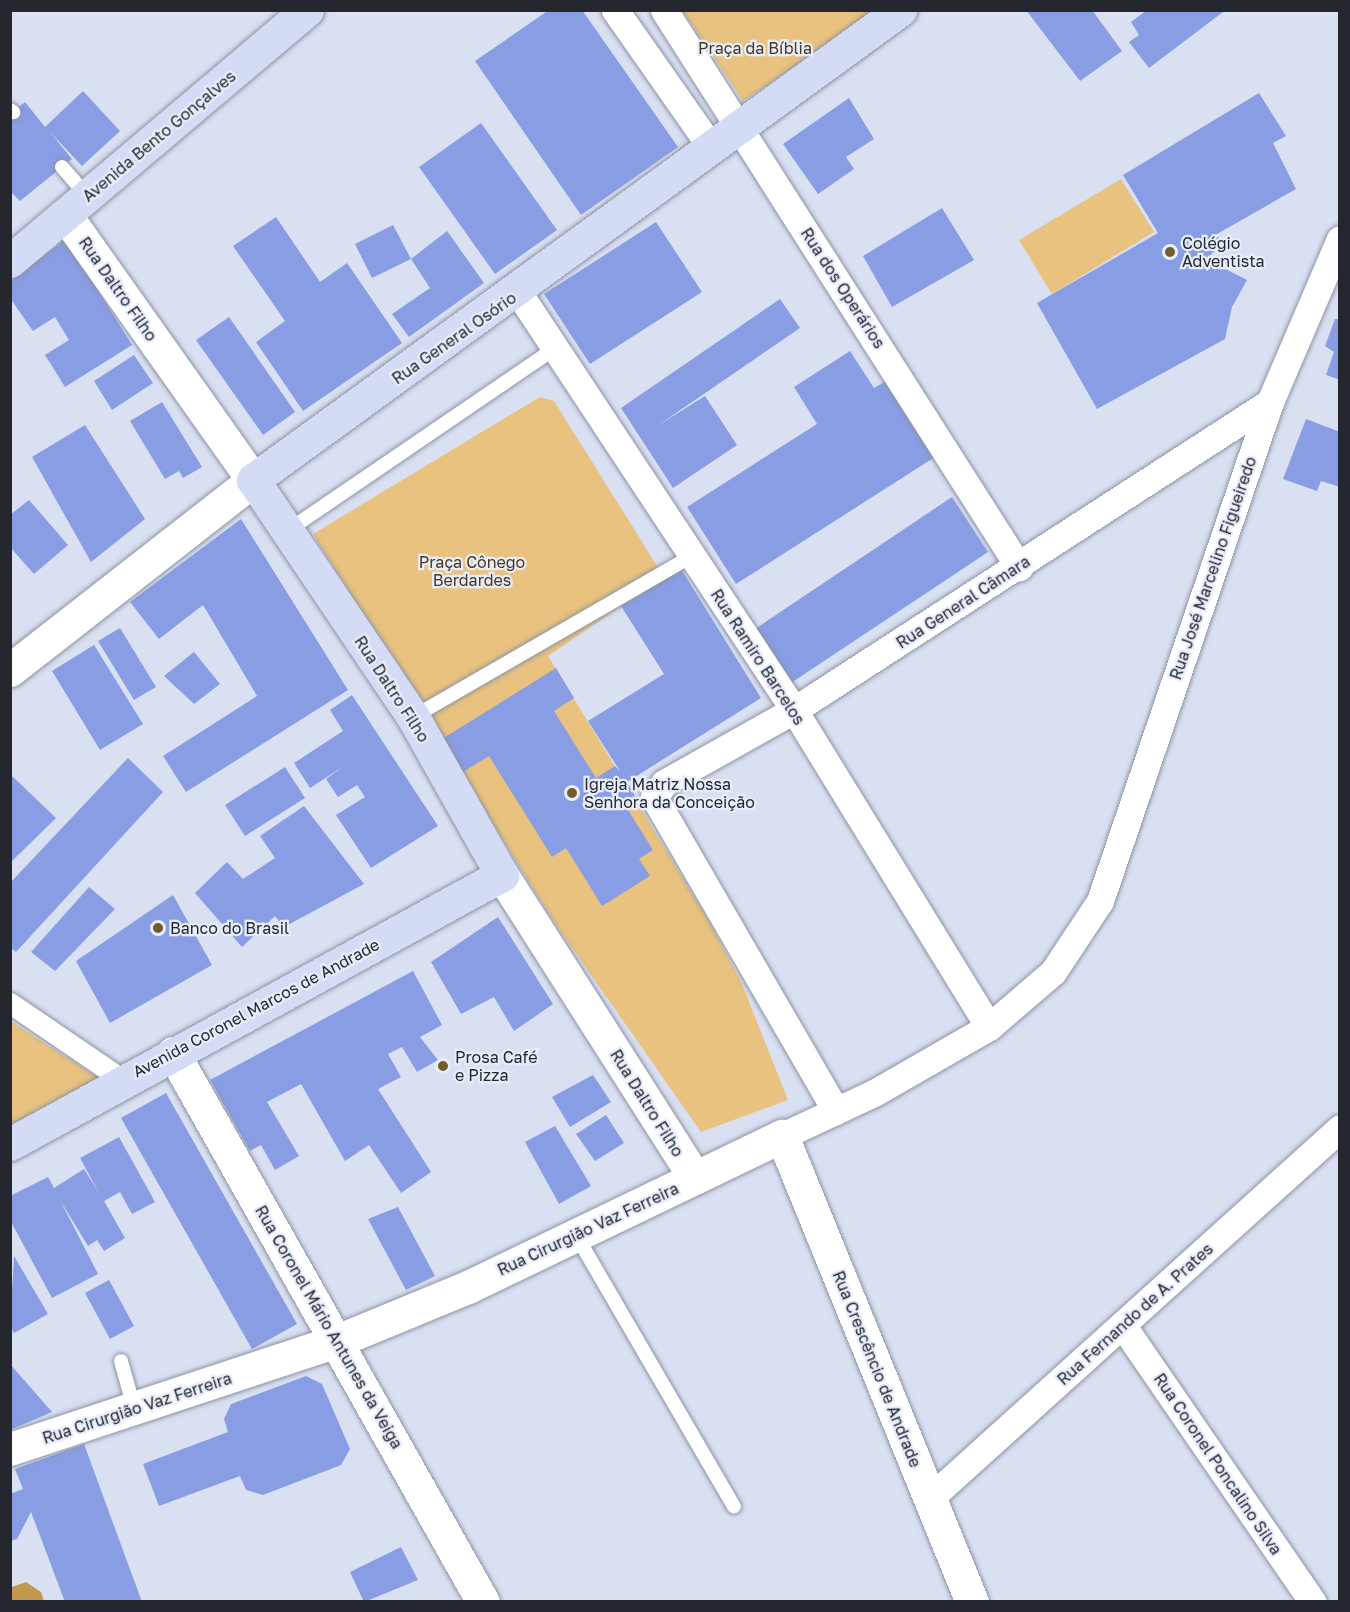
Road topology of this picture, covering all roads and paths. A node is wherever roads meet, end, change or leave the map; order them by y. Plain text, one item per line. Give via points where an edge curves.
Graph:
1 (307, 10) edge
2 (648, 10) edge
3 (664, 10) edge
4 (900, 10) edge
5 (620, 18) edge
6 (739, 127) junction
7 (711, 147) junction
8 (62, 166) dead end
9 (77, 206) junction
10 (1340, 239) edge
11 (11, 259) edge
12 (518, 292) junction
13 (555, 348) junction
14 (1270, 402) junction
15 (253, 480) junction
16 (287, 531) junction
17 (692, 556) junction
18 (1019, 567) junction
19 (10, 670) edge
20 (794, 710) junction
21 (413, 717) junction
22 (502, 875) junction
23 (1100, 901) joint
24 (10, 1004) edge
25 (988, 1027) junction
26 (173, 1053) junction
27 (123, 1080) junction
28 (836, 1111) junction
29 (1340, 1128) edge
30 (782, 1136) junction
31 (10, 1144) edge
32 (695, 1178) junction
33 (576, 1235) junction
34 (1123, 1326) junction
35 (338, 1341) junction
36 (121, 1361) dead end
37 (134, 1408) junction
38 (10, 1449) edge
39 (930, 1498) junction
40 (734, 1506) dead end
41 (483, 1602) edge
42 (972, 1602) edge
43 (1313, 1602) edge

1 - 9 main road, Avenida Bento Gonçalves
2 - 5 street
3 - 6 street, Rua dos Operários
4 - 6 main road, Rua General Osório
5 - 7 street
6 - 7 main road, Rua General Osório
6 - 18 street, Rua dos Operários
7 - 12 main road, Rua General Osório
8 - 9 lane
9 - 11 main road, Avenida Bento Gonçalves
9 - 15 street, Rua Daltro Filho
10 - 14 street, Rua José Marcelino Figueiredo
12 - 13 street, Rua Ramiro Barcelos
12 - 15 main road, Rua General Osório
13 - 16 lane
13 - 17 street, Rua Ramiro Barcelos
14 - 18 street, Rua General Câmara
14 - 23 street, Rua José Marcelino Figueiredo
15 - 16 main road, Rua Daltro Filho
15 - 19 street, Rua General Osório
16 - 21 main road, Rua Daltro Filho
17 - 20 street, Rua Ramiro Barcelos
17 - 21 lane
18 - 20 street, Rua General Câmara
20 - 25 street, Rua Ramiro Barcelos
20 - 28 street, Rua General Câmara via 664,783 654,797
21 - 22 main road, Rua Daltro Filho
22 - 26 main road, Avenida Coronel Marcos de Andrade
22 - 32 street, Rua Daltro Filho
23 - 25 street, Rua Cirurgião Vaz Ferreira via 1053,972
24 - 27 street
25 - 28 street, Rua Cirurgião Vaz Ferreira
26 - 27 main road, Avenida Coronel Marcos de Andrade
26 - 35 street, Rua Coronel Mário Antunes da Veiga
27 - 31 main road, Avenida Coronel Marcos de Andrade
28 - 30 street, Rua Cirurgião Vaz Ferreira
29 - 34 street, Rua Fernando de A. Prates
30 - 32 street, Rua Cirurgião Vaz Ferreira
30 - 39 street, Rua Crescêncio de Andrade
32 - 33 street, Rua Cirurgião Vaz Ferreira
33 - 35 street, Rua Cirurgião Vaz Ferreira
33 - 40 lane
34 - 39 street, Rua Fernando de A. Prates
34 - 43 street, Rua Coronel Poncalino Silva
35 - 37 street, Rua Cirurgião Vaz Ferreira
35 - 41 street, Rua Coronel Mário Antunes da Veiga
36 - 37 lane
37 - 38 street, Rua Cirurgião Vaz Ferreira
39 - 42 street, Rua Crescêncio de Andrade

